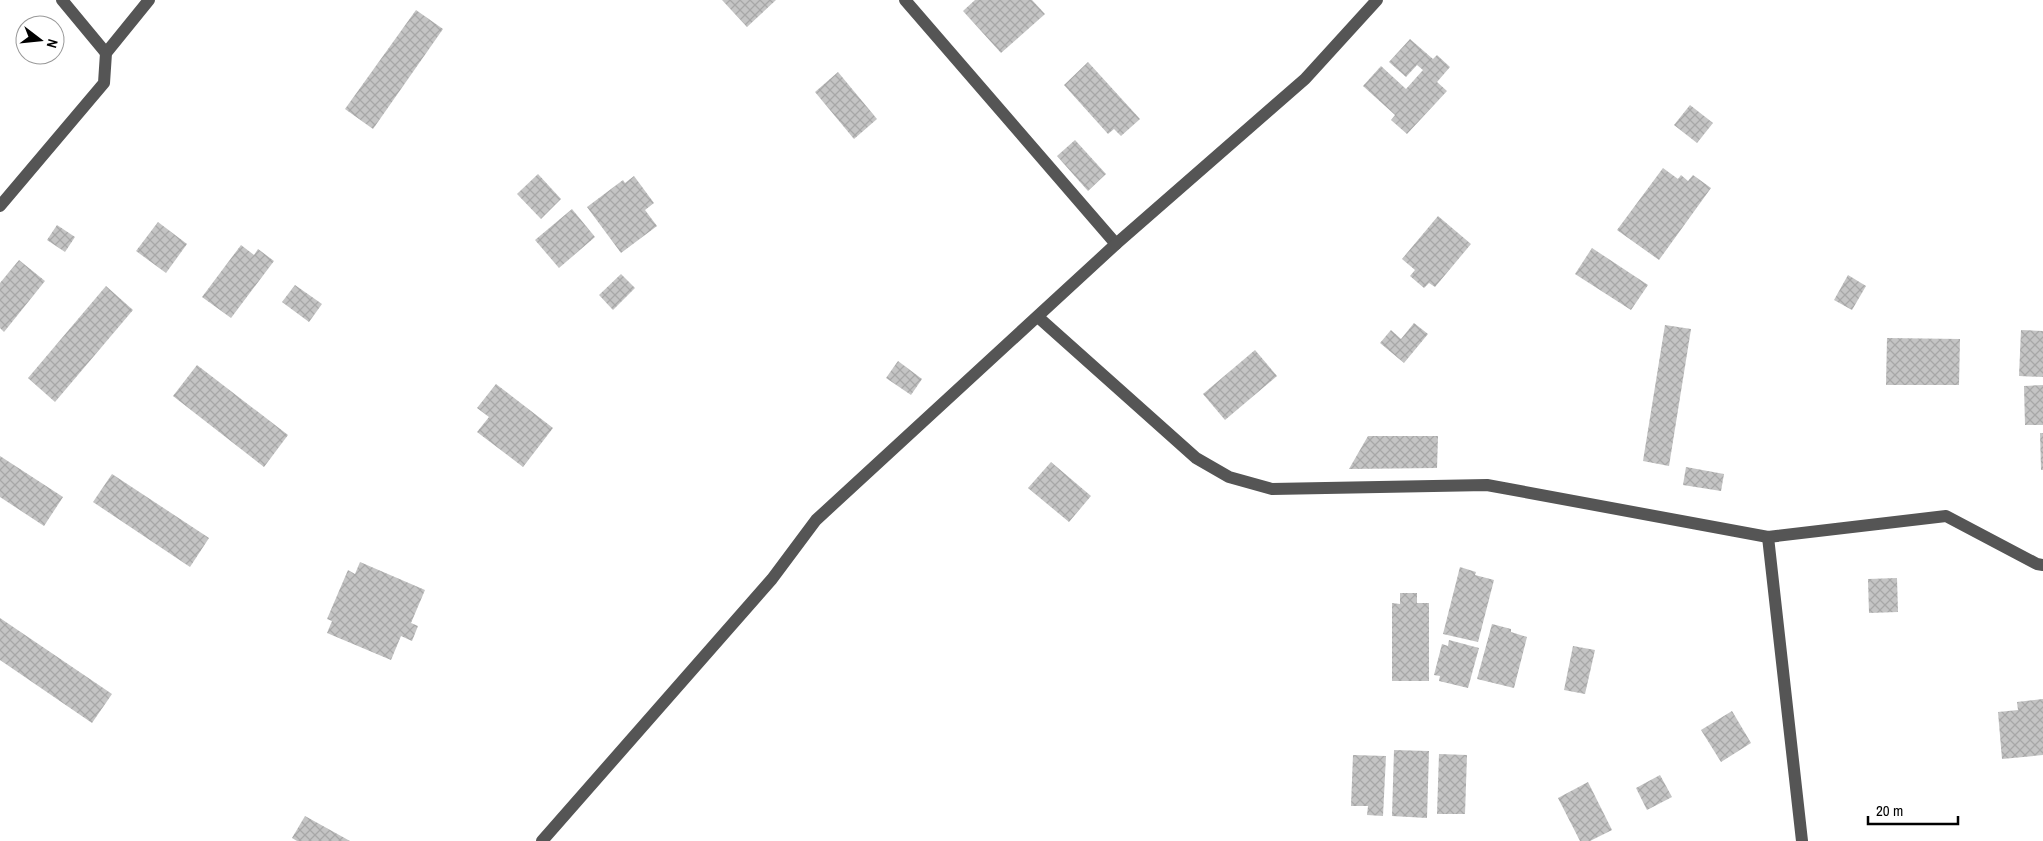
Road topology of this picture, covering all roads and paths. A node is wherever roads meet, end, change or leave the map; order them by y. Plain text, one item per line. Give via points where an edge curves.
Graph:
1 (62, 0) edge
2 (149, 0) edge
3 (905, 0) edge
4 (1377, 0) edge
5 (106, 53) junction
6 (0, 206) edge
7 (1116, 244) junction
8 (1038, 317) junction
9 (1768, 537) junction
10 (2043, 565) edge
11 (542, 841) edge
12 (1802, 841) edge

1 - 5 street
2 - 5 street
3 - 7 street
4 - 7 street via 1305,79
5 - 6 street via 104,83
7 - 8 street
8 - 9 street via 1196,458 1229,477 1272,489 1487,485
8 - 11 street via 816,520 772,579
9 - 10 street via 1946,516
9 - 12 street

